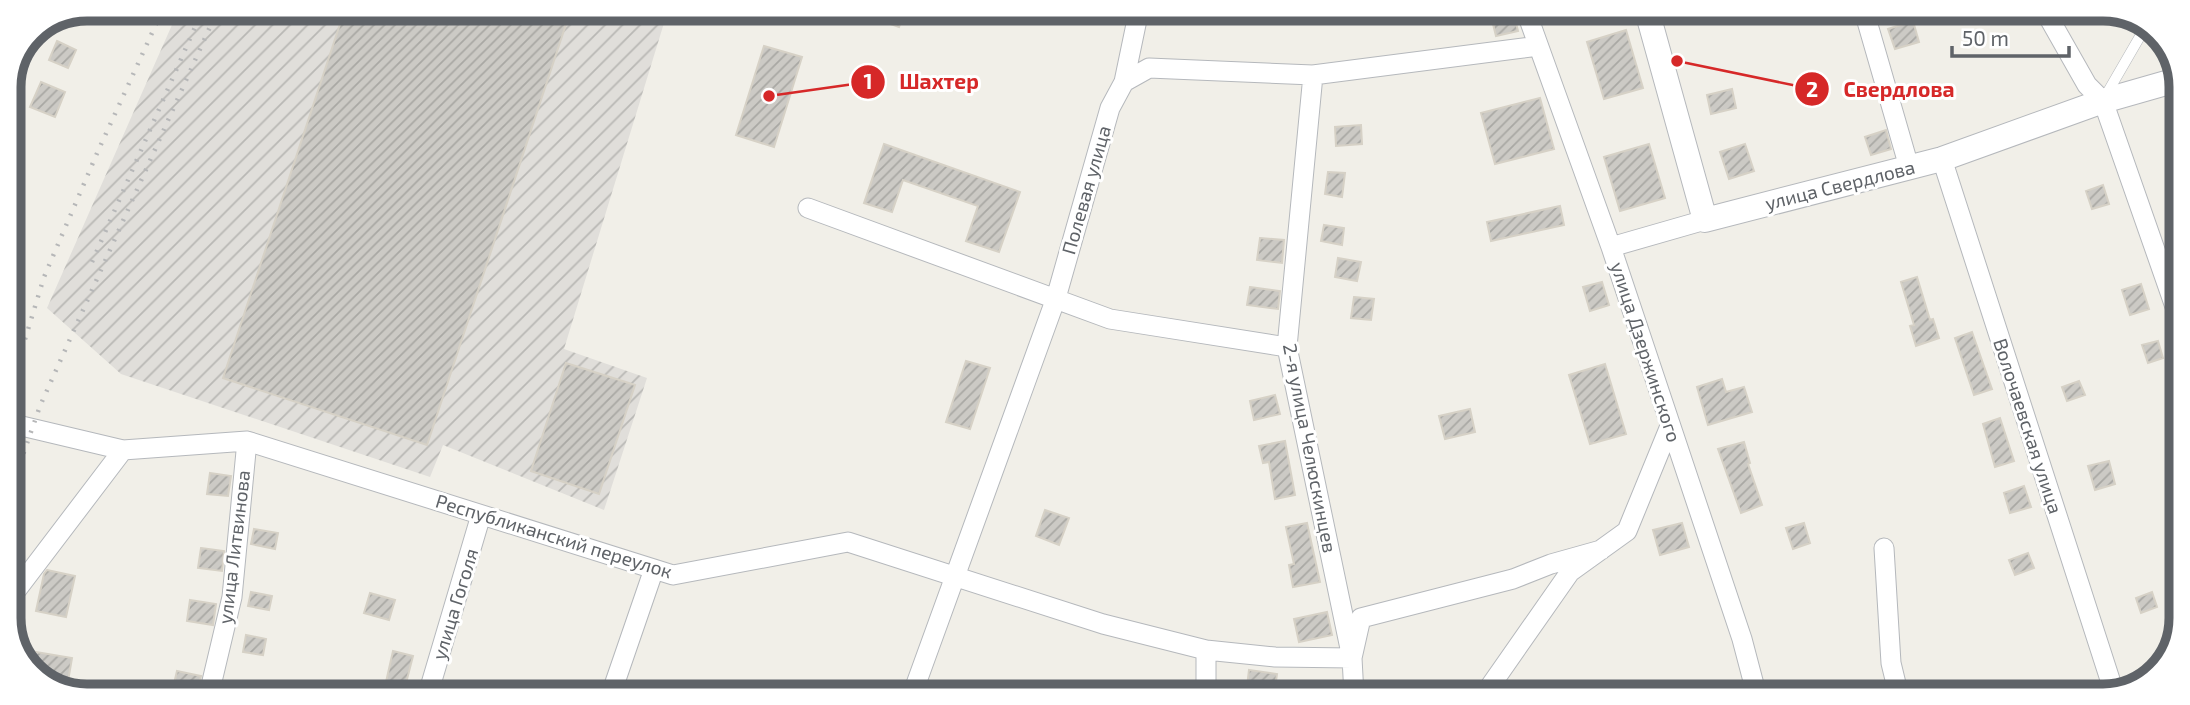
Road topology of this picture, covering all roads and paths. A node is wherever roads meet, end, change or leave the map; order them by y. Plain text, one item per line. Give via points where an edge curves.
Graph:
1 (1137, 21) edge
2 (1529, 21) edge
3 (1650, 21) edge
4 (1867, 21) edge
5 (2051, 21) edge
6 (2142, 33) edge
7 (1538, 46) junction
8 (1313, 75) junction
9 (1125, 82) junction
10 (2169, 82) edge
11 (2103, 101) junction
12 (1941, 159) junction
13 (1909, 167) junction
14 (808, 208) dead end
15 (1705, 220) junction
16 (1611, 247) junction
17 (2169, 290) edge
18 (1056, 298) junction
19 (1287, 347) junction
20 (21, 426) edge
21 (1670, 426) junction
22 (247, 441) junction
23 (123, 450) junction
24 (481, 515) junction
25 (1884, 548) dead end
26 (1601, 550) junction
27 (654, 569) junction
28 (954, 575) junction
29 (21, 584) edge
30 (1206, 650) junction
31 (1352, 658) junction
32 (2111, 683) edge
33 (211, 684) edge
34 (431, 684) edge
35 (614, 684) edge
36 (916, 684) edge
37 (1206, 684) edge
38 (1353, 684) edge
39 (1492, 684) edge
40 (1754, 684) edge
41 (1896, 684) edge

1 - 9 street, Полевая улица
2 - 7 street, улица Дзержинского
3 - 15 street
4 - 13 street
5 - 11 street via 2087,85
6 - 11 lane
7 - 8 street
7 - 16 street, улица Дзержинского
8 - 9 street via 1150,68
8 - 19 street, 2-я улица Челюскинцев
9 - 18 street, Полевая улица via 1110,108
10 - 11 street, улица Свердлова
11 - 12 street, улица Свердлова
11 - 17 street
12 - 13 street, улица Свердлова
12 - 32 street, Волочаевская улица
13 - 15 street, улица Свердлова
14 - 18 street
15 - 16 street
16 - 21 street, улица Дзержинского
18 - 19 street via 1110,319
18 - 28 street, Полевая улица
19 - 31 street, 2-я улица Челюскинцев
20 - 23 street, Республиканский переулок
21 - 26 street via 1627,531
21 - 40 street, улица Дзержинского
22 - 23 street, Республиканский переулок
22 - 24 street, Республиканский переулок
22 - 33 street, улица Литвинова via 232,597
23 - 29 street
24 - 27 street, Республиканский переулок
24 - 34 street, улица Гоголя
25 - 41 street
26 - 31 street via 1513,579 1361,618
26 - 39 street via 1570,572
27 - 28 street, Республиканский переулок via 673,575 848,542
27 - 35 street
28 - 30 street, Республиканский переулок via 1103,624
28 - 36 street, Полевая улица
30 - 31 street, Республиканский переулок
30 - 37 street
31 - 38 street, 2-я улица Челюскинцев

